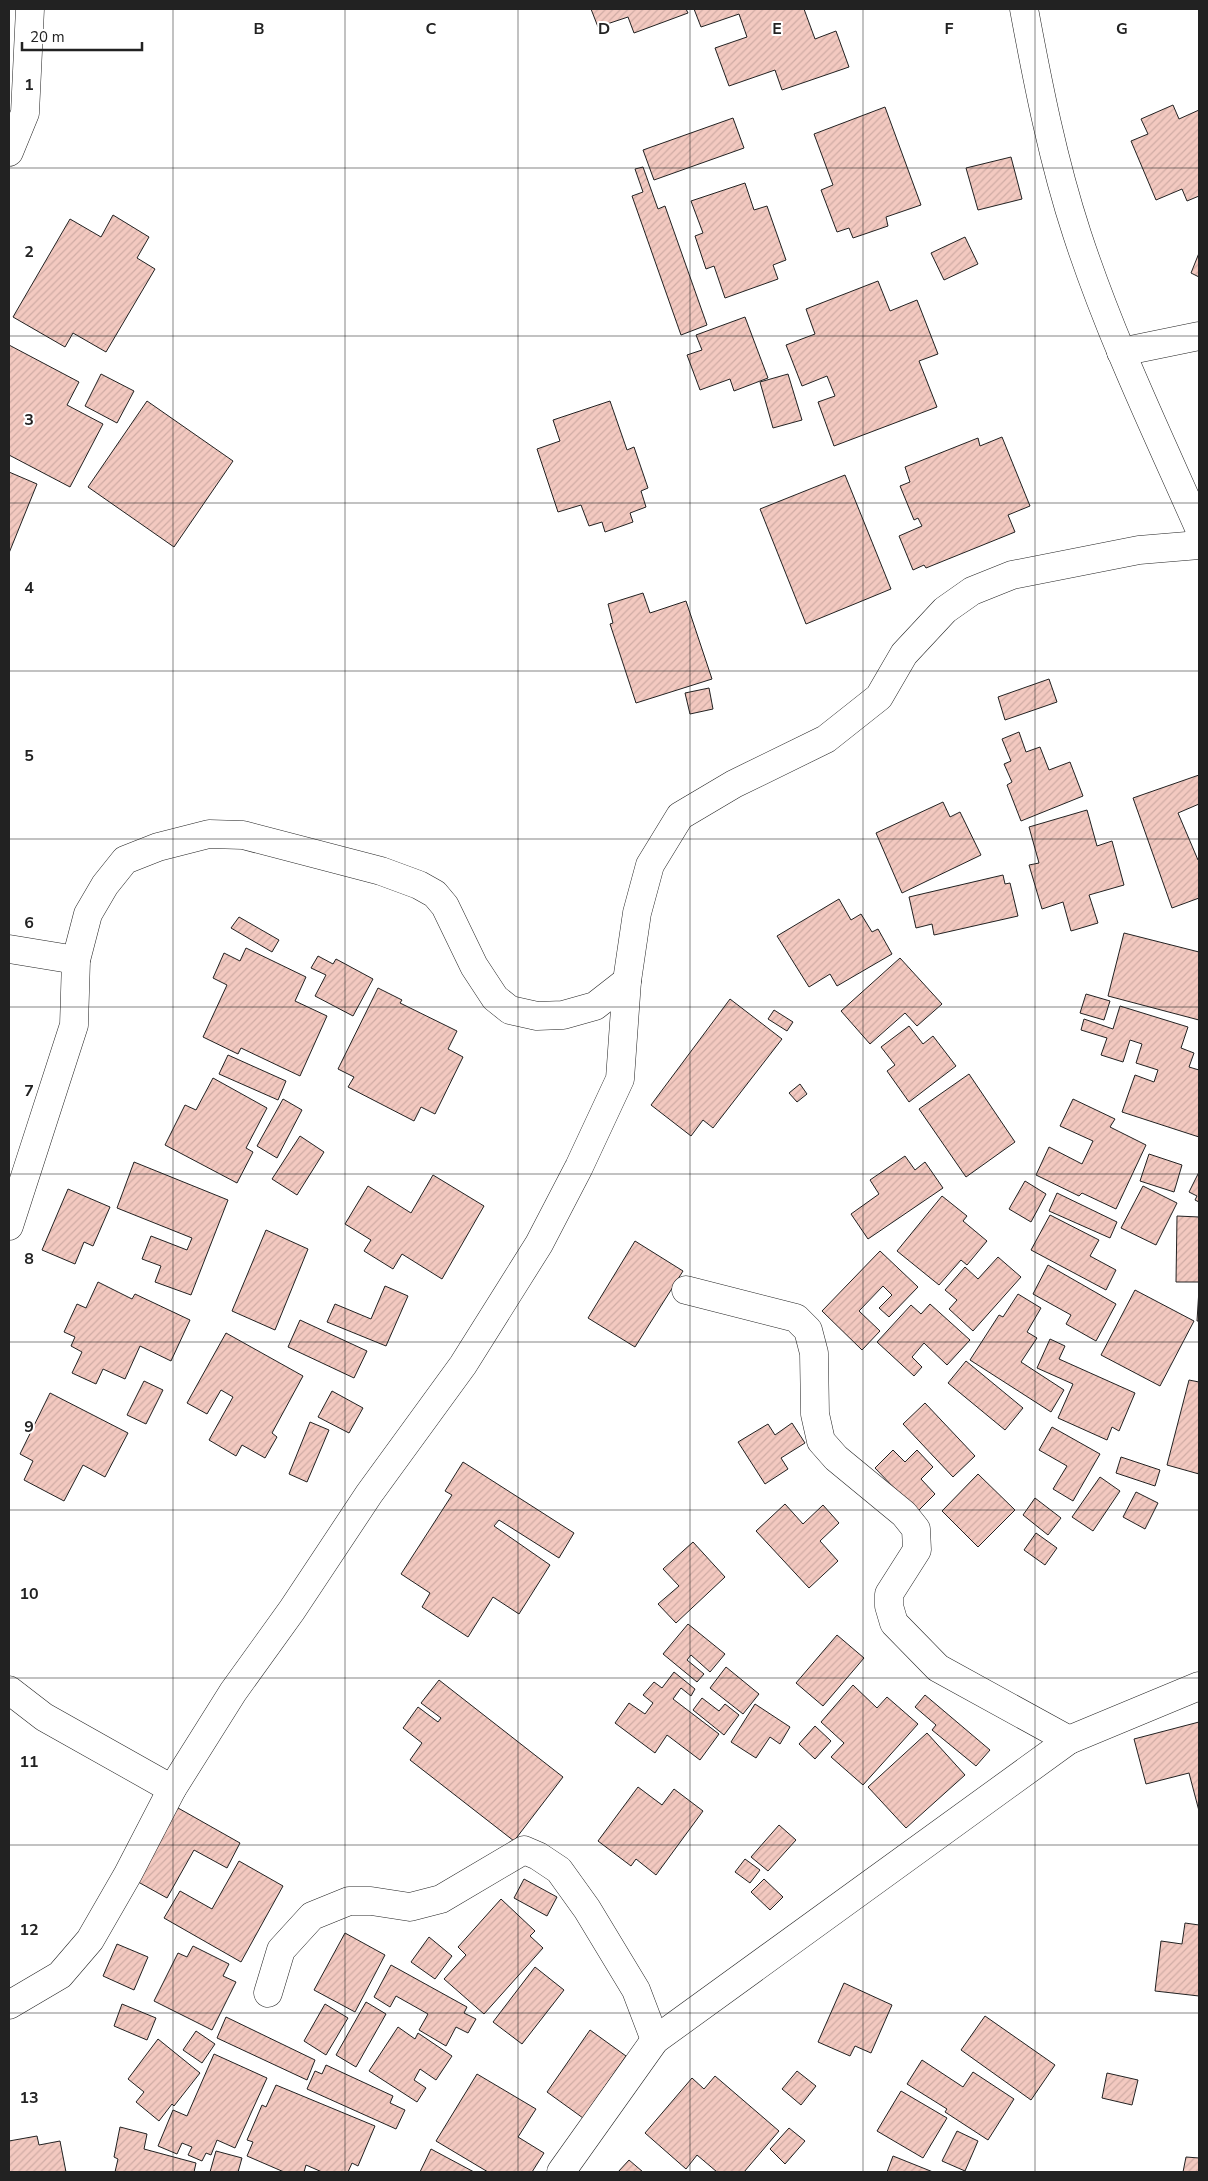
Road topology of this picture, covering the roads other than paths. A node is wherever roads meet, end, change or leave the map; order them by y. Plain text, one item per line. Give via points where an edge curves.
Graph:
1 (30, 9) edge
2 (1024, 9) edge
3 (9, 152) edge
4 (1199, 336) edge
5 (1121, 352) junction
6 (1199, 528) edge
7 (1199, 546) edge
8 (9, 949) edge
9 (76, 960) junction
10 (627, 981) junction
11 (9, 1226) edge
12 (686, 1290) dead end
13 (1199, 1686) edge
14 (9, 1690) edge
15 (1069, 1740) junction
16 (172, 1788) junction
17 (268, 1993) dead end
18 (9, 2005) edge
19 (655, 2040) junction
20 (561, 2172) edge

1 - 3 street via 25,113
2 - 5 street via 1053,148 1077,234
4 - 5 street
5 - 6 street
7 - 10 street via 1138,550 1012,576 972,591 945,610 904,654 879,696 826,738 734,784 680,816 650,865 637,913
8 - 9 street
9 - 10 street via 88,914 125,860 158,847 209,834 242,835 381,871 435,894 445,906 474,966 494,998 510,1010 537,1016 563,1015 595,1006
9 - 11 street via 74,1025
10 - 16 street via 620,1079 539,1244 463,1365 369,1494 233,1692
12 - 15 street via 796,1318 808,1330 814,1353 815,1414 821,1440 836,1458 904,1514 916,1529 917,1550 889,1594 888,1606 894,1623 938,1668
13 - 15 street
14 - 16 street via 44,1717
15 - 19 street
16 - 18 street via 90,1940 60,1974
17 - 19 street via 280,1950 312,1916 349,1900 410,1907 441,1899 524,1850 559,1870 636,1990
19 - 20 street

